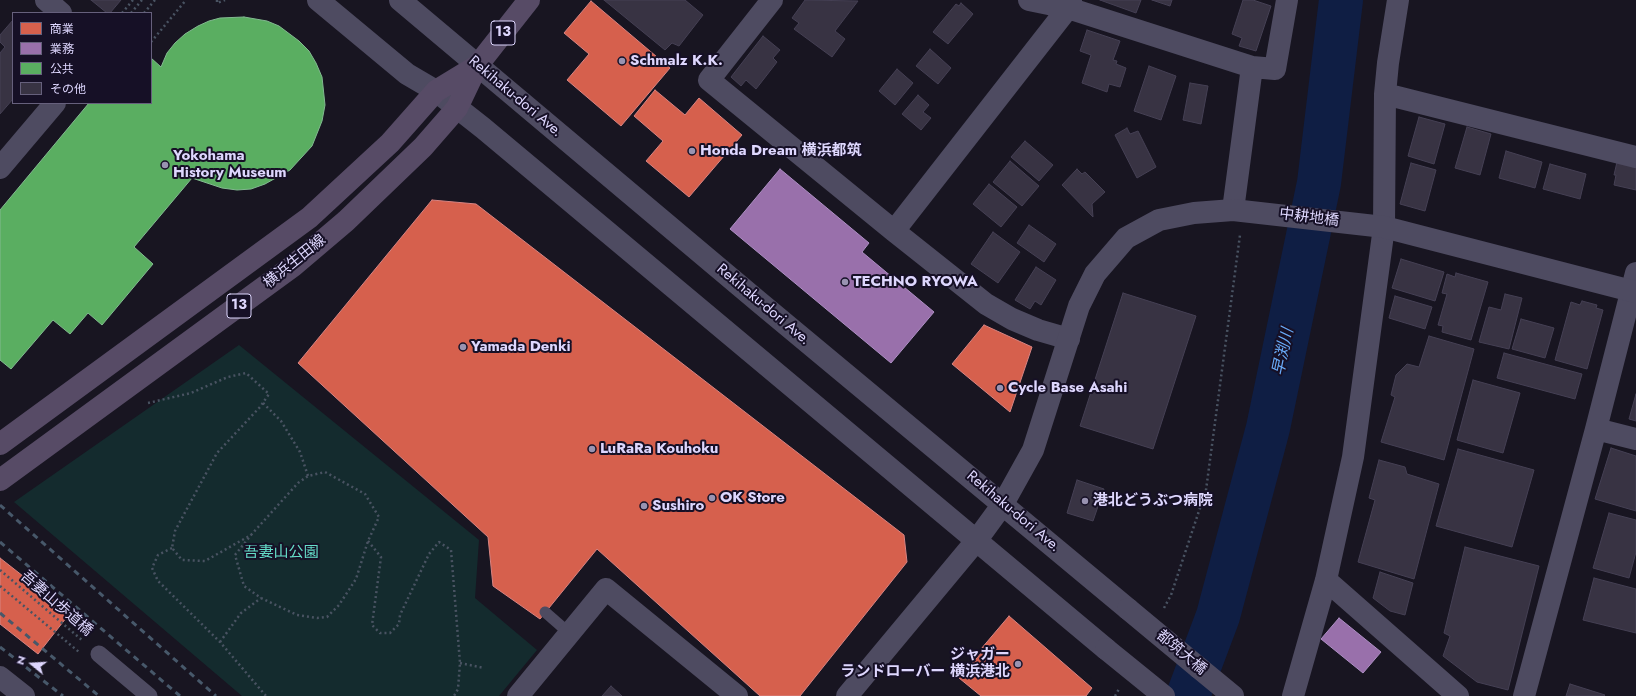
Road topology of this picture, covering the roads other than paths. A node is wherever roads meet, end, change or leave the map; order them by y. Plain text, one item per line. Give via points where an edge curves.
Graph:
1 (46, 0) edge
2 (318, 0) edge
3 (400, 0) edge
4 (529, 0) edge
5 (772, 0) edge
6 (1029, 0) edge
7 (1287, 0) edge
8 (1398, 0) edge
9 (1069, 4) edge
10 (60, 12) edge
11 (477, 66) junction
12 (1252, 67) junction
13 (436, 91) junction
14 (1385, 94) junction
15 (53, 104) edge
16 (457, 108) junction
17 (1636, 157) edge
18 (0, 168) edge
19 (1237, 220) junction
20 (1384, 227) junction
21 (894, 231) junction
22 (1635, 285) edge
23 (1069, 339) junction
24 (1596, 429) junction
25 (1636, 439) edge
26 (0, 444) edge
27 (0, 480) edge
28 (1004, 504) junction
29 (976, 541) junction
30 (1326, 580) junction
31 (1128, 609) joint
32 (545, 612) dead end
33 (569, 633) junction
34 (103, 658) road end
35 (0, 677) edge
36 (24, 696) edge
37 (148, 696) edge
38 (518, 696) edge
39 (737, 696) edge
40 (847, 696) edge
41 (1164, 696) edge
42 (1233, 696) edge
43 (1293, 696) edge
44 (1458, 696) edge
45 (1524, 696) edge

1 - 10 street
2 - 13 street via 407,74
3 - 11 street, Rekihaku-dori Ave.
4 - 11 main road, 横浜生田線 / 13
5 - 21 street via 709,80
6 - 9 street
7 - 12 street via 1275,69
8 - 14 street
9 - 12 street
9 - 21 street
11 - 13 main road, 横浜生田線 / 13
11 - 16 main road, 横浜生田線 / 13
11 - 28 street, Rekihaku-dori Ave.
12 - 19 street
13 - 16 street
13 - 26 main road, 横浜生田線 / 13 via 390,143 310,217
14 - 17 street
14 - 20 street
15 - 18 street
16 - 27 main road, 横浜生田線 / 13 via 423,147 346,221 293,266
16 - 29 street
19 - 20 street, 中耕地橋 via 1259,212
19 - 23 street, 中耕地橋 via 1194,213 1159,220 1126,238 1095,274 1079,306
20 - 22 street, 中耕地橋
20 - 30 street via 1353,457
21 - 23 street via 986,304 1038,330
22 - 24 street
23 - 28 street, 中耕地橋 via 1033,450
24 - 25 street
24 - 45 street
28 - 29 street, 中耕地橋
28 - 31 street, Rekihaku-dori Ave.
29 - 40 street, 中耕地橋
29 - 41 street, bridge
30 - 43 street
30 - 44 street
31 - 42 street, 都筑大橋, bridge
32 - 33 lane
33 - 38 street
33 - 39 street via 606,589
34 - 37 street
35 - 36 street

